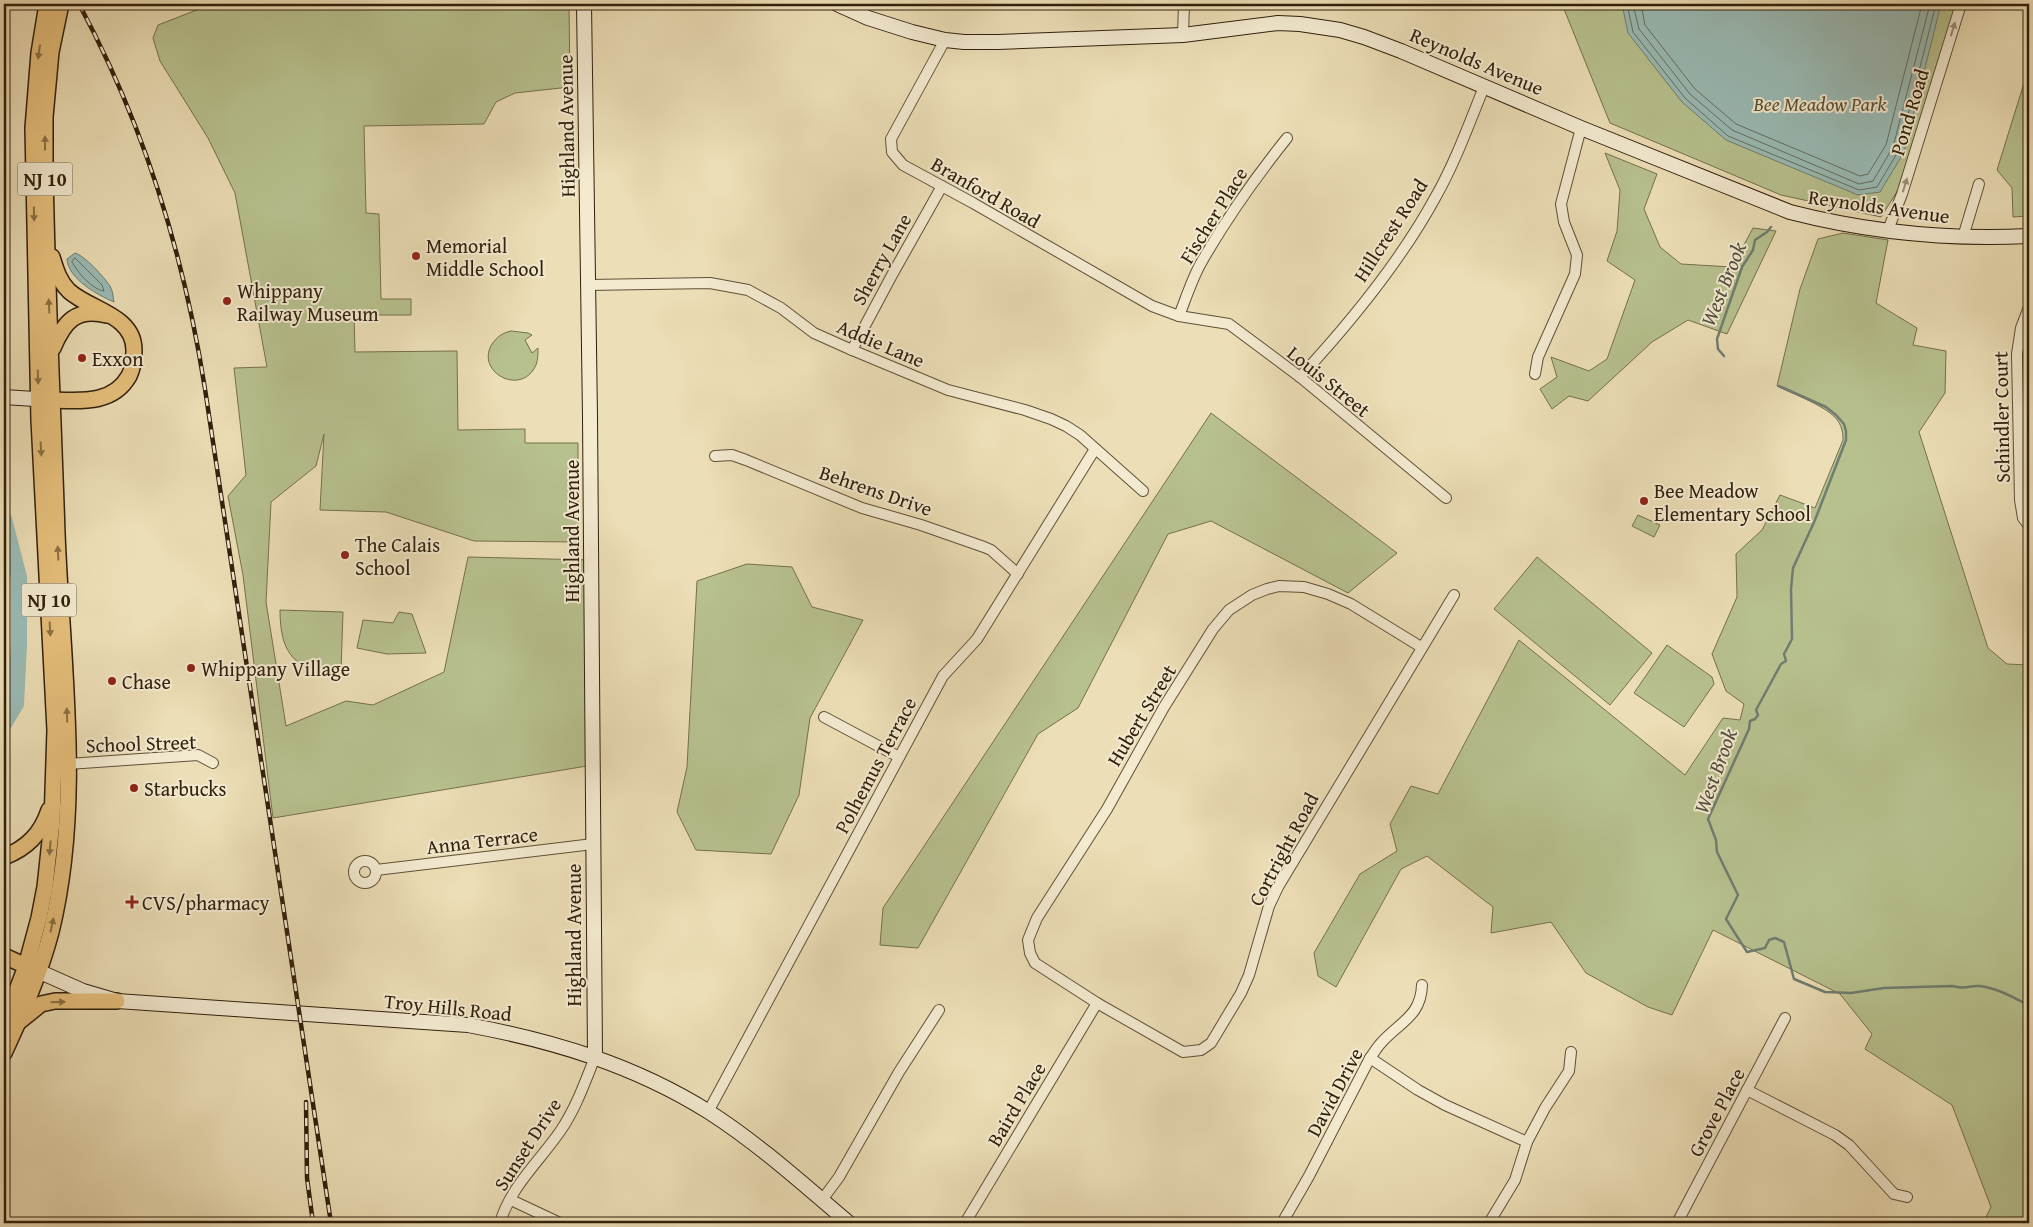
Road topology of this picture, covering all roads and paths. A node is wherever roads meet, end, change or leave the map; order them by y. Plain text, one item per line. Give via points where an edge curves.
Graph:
1 (47, 4) edge
2 (61, 4) edge
3 (584, 4) edge
4 (837, 4) edge
5 (1184, 4) edge
6 (1961, 4) edge
7 (1183, 35) junction
8 (945, 40) junction
9 (1484, 87) junction
10 (1581, 128) junction
11 (1287, 138) dead end
12 (1979, 184) dead end
13 (942, 186) junction
14 (46, 221) junction
15 (1888, 230) junction
16 (2029, 236) edge
17 (1963, 237) junction
18 (588, 285) junction
19 (2029, 307) edge
20 (1178, 316) junction
21 (113, 317) junction
22 (852, 350) junction
23 (51, 354) junction
24 (1535, 374) dead end
25 (1300, 377) junction
26 (4, 397) edge
27 (46, 400) junction
28 (1095, 450) junction
29 (715, 456) dead end
30 (1143, 491) dead end
31 (1446, 498) dead end
32 (2029, 526) edge
33 (1018, 574) junction
34 (1454, 595) dead end
35 (1422, 648) junction
36 (824, 716) dead end
37 (899, 756) junction
38 (213, 763) dead end
39 (68, 764) junction
40 (52, 799) junction
41 (593, 844) junction
42 (4, 857) edge
43 (376, 870) dead end
44 (4, 956) edge
45 (32, 969) junction
46 (1422, 985) dead end
47 (117, 1001) junction
48 (1097, 1003) junction
49 (939, 1010) dead end
50 (1785, 1018) dead end
51 (10, 1024) edge
52 (1571, 1052) dead end
53 (4, 1053) edge
54 (595, 1057) junction
55 (1370, 1058) junction
56 (1748, 1090) junction
57 (708, 1112) junction
58 (1527, 1142) junction
59 (1907, 1197) dead end
60 (511, 1200) junction
61 (822, 1200) junction
62 (500, 1223) edge
63 (560, 1223) edge
64 (849, 1223) edge
65 (965, 1223) edge
66 (1282, 1223) edge
67 (1489, 1223) edge
68 (1677, 1223) edge

1 -> 27 main road, NJ 10 via 33,128
14 -> 2 main road, NJ 10 via 45,117 51,52
3 - 18 street, Highland Avenue
4 - 8 street, Reynolds Avenue via 868,18
5 - 7 street
15 -> 6 street, Pond Road
7 - 8 street, Reynolds Avenue via 998,42
7 - 9 street, Reynolds Avenue via 1278,23 1327,27 1376,41
8 - 13 street, Branford Road via 890,145 894,157 904,165
9 - 10 street, Reynolds Avenue
9 - 25 street, Hillcrest Road via 1439,190 1414,232 1383,278
10 - 15 street, Reynolds Avenue via 1790,212
10 - 24 street via 1561,204 1576,255 1575,274 1538,357
11 - 20 street, Fischer Place via 1255,178 1200,264
12 - 17 street
13 - 20 street, Branford Road via 1152,306
13 - 22 street, Sherry Lane
14 - 21 main road via 50,252 62,284
23 -> 14 main road, NJ 10
15 - 17 street, Reynolds Avenue
16 - 17 street, Reynolds Avenue
18 - 22 street, Addie Lane via 710,283 733,286 759,295 814,333
18 - 41 street, Highland Avenue
19 - 32 street, Schindler Court via 2021,328 2017,354 2020,500
20 - 25 street, Louis Street via 1229,324
21 - 23 main road via 99,313 73,318 60,331
21 - 27 main road via 129,331 134,346 132,371 122,387 100,399
22 - 28 street, Addie Lane via 948,390 1051,418 1080,435
23 - 27 main road, NJ 10
25 - 31 street, Louis Street
26 - 27 street
39 -> 27 main road, NJ 10 via 55,446
27 -> 40 main road, NJ 10 via 55,730
28 - 30 street, Addie Lane
28 - 33 street, Polhemus Terrace
29 - 33 street, Behrens Drive via 739,457 862,508 984,547
33 - 37 street, Polhemus Terrace via 977,639 942,676
34 - 35 street, Cortright Road
35 - 48 street, Cortright Road via 1278,887 1269,906 1249,975 1211,1042 1195,1052 1182,1052
35 - 48 street, Hubert Street via 1351,604 1304,587 1267,589 1229,610 1213,629 1164,707 1107,809 1032,928 1028,946 1035,963
36 - 37 street
37 - 57 street, Polhemus Terrace
38 - 39 street, School Street via 198,755
45 -> 39 main road, NJ 10 via 51,931 63,864
40 - 42 main road via 35,837 23,848
40 -> 45 main road, NJ 10 via 50,851
41 - 43 street, Anna Terrace
41 - 54 street, Highland Avenue
44 - 45 main road
45 - 47 street, Troy Hills Road via 83,991
45 - 51 main road, NJ 10
46 - 55 street, David Drive via 1422,997 1417,1008
51 -> 47 main road via 41,1004
47 - 54 street, Troy Hills Road via 468,1026 524,1036
48 - 65 street, Baird Place
49 - 61 street via 899,1072 839,1178
50 - 56 street, Grove Place
51 - 53 main road, NJ 10
52 - 58 street via 1569,1071
54 - 57 street, Troy Hills Road via 666,1087
54 - 60 street, Sunset Drive via 567,1120
55 - 58 street via 1445,1105
55 - 66 street, David Drive
56 - 59 street via 1835,1135 1849,1145 1894,1194
56 - 68 street, Grove Place
57 - 61 street, Troy Hills Road
58 - 67 street via 1515,1180
60 - 62 street, Sunset Drive
60 - 63 street
61 - 64 street, Troy Hills Road

